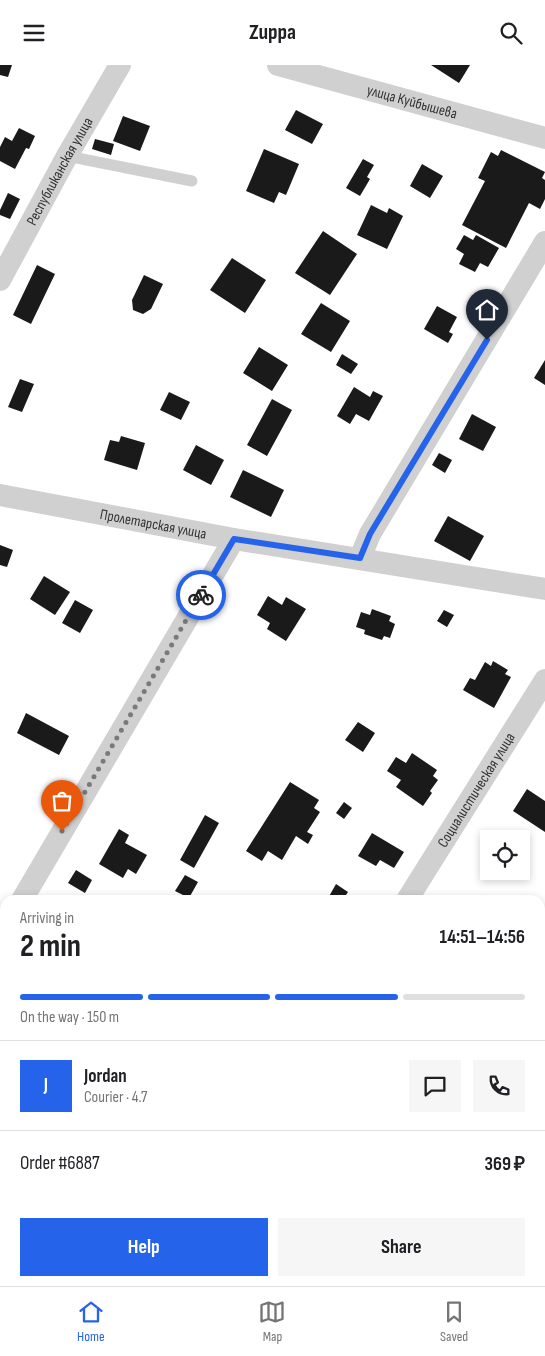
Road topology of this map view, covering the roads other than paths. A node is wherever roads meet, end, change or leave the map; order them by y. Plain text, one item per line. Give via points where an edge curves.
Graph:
1 (120, 65) edge
2 (278, 65) edge
3 (545, 138) edge
4 (67, 156) junction
5 (192, 181) dead end
6 (545, 242) edge
7 (0, 280) edge
8 (0, 495) edge
9 (234, 539) junction
10 (360, 558) junction
11 (545, 589) edge
12 (545, 680) edge
13 (25, 895) edge
14 (410, 895) edge

1 - 4 street, Республиканская улица
2 - 3 street, улица Куйбышева
4 - 5 lane
4 - 7 street, Республиканская улица
6 - 10 street via 370,534
8 - 9 street, Пролетарская улица
9 - 10 street, Пролетарская улица
9 - 13 street
10 - 11 street, Пролетарская улица
12 - 14 street, Социалистическая улица

